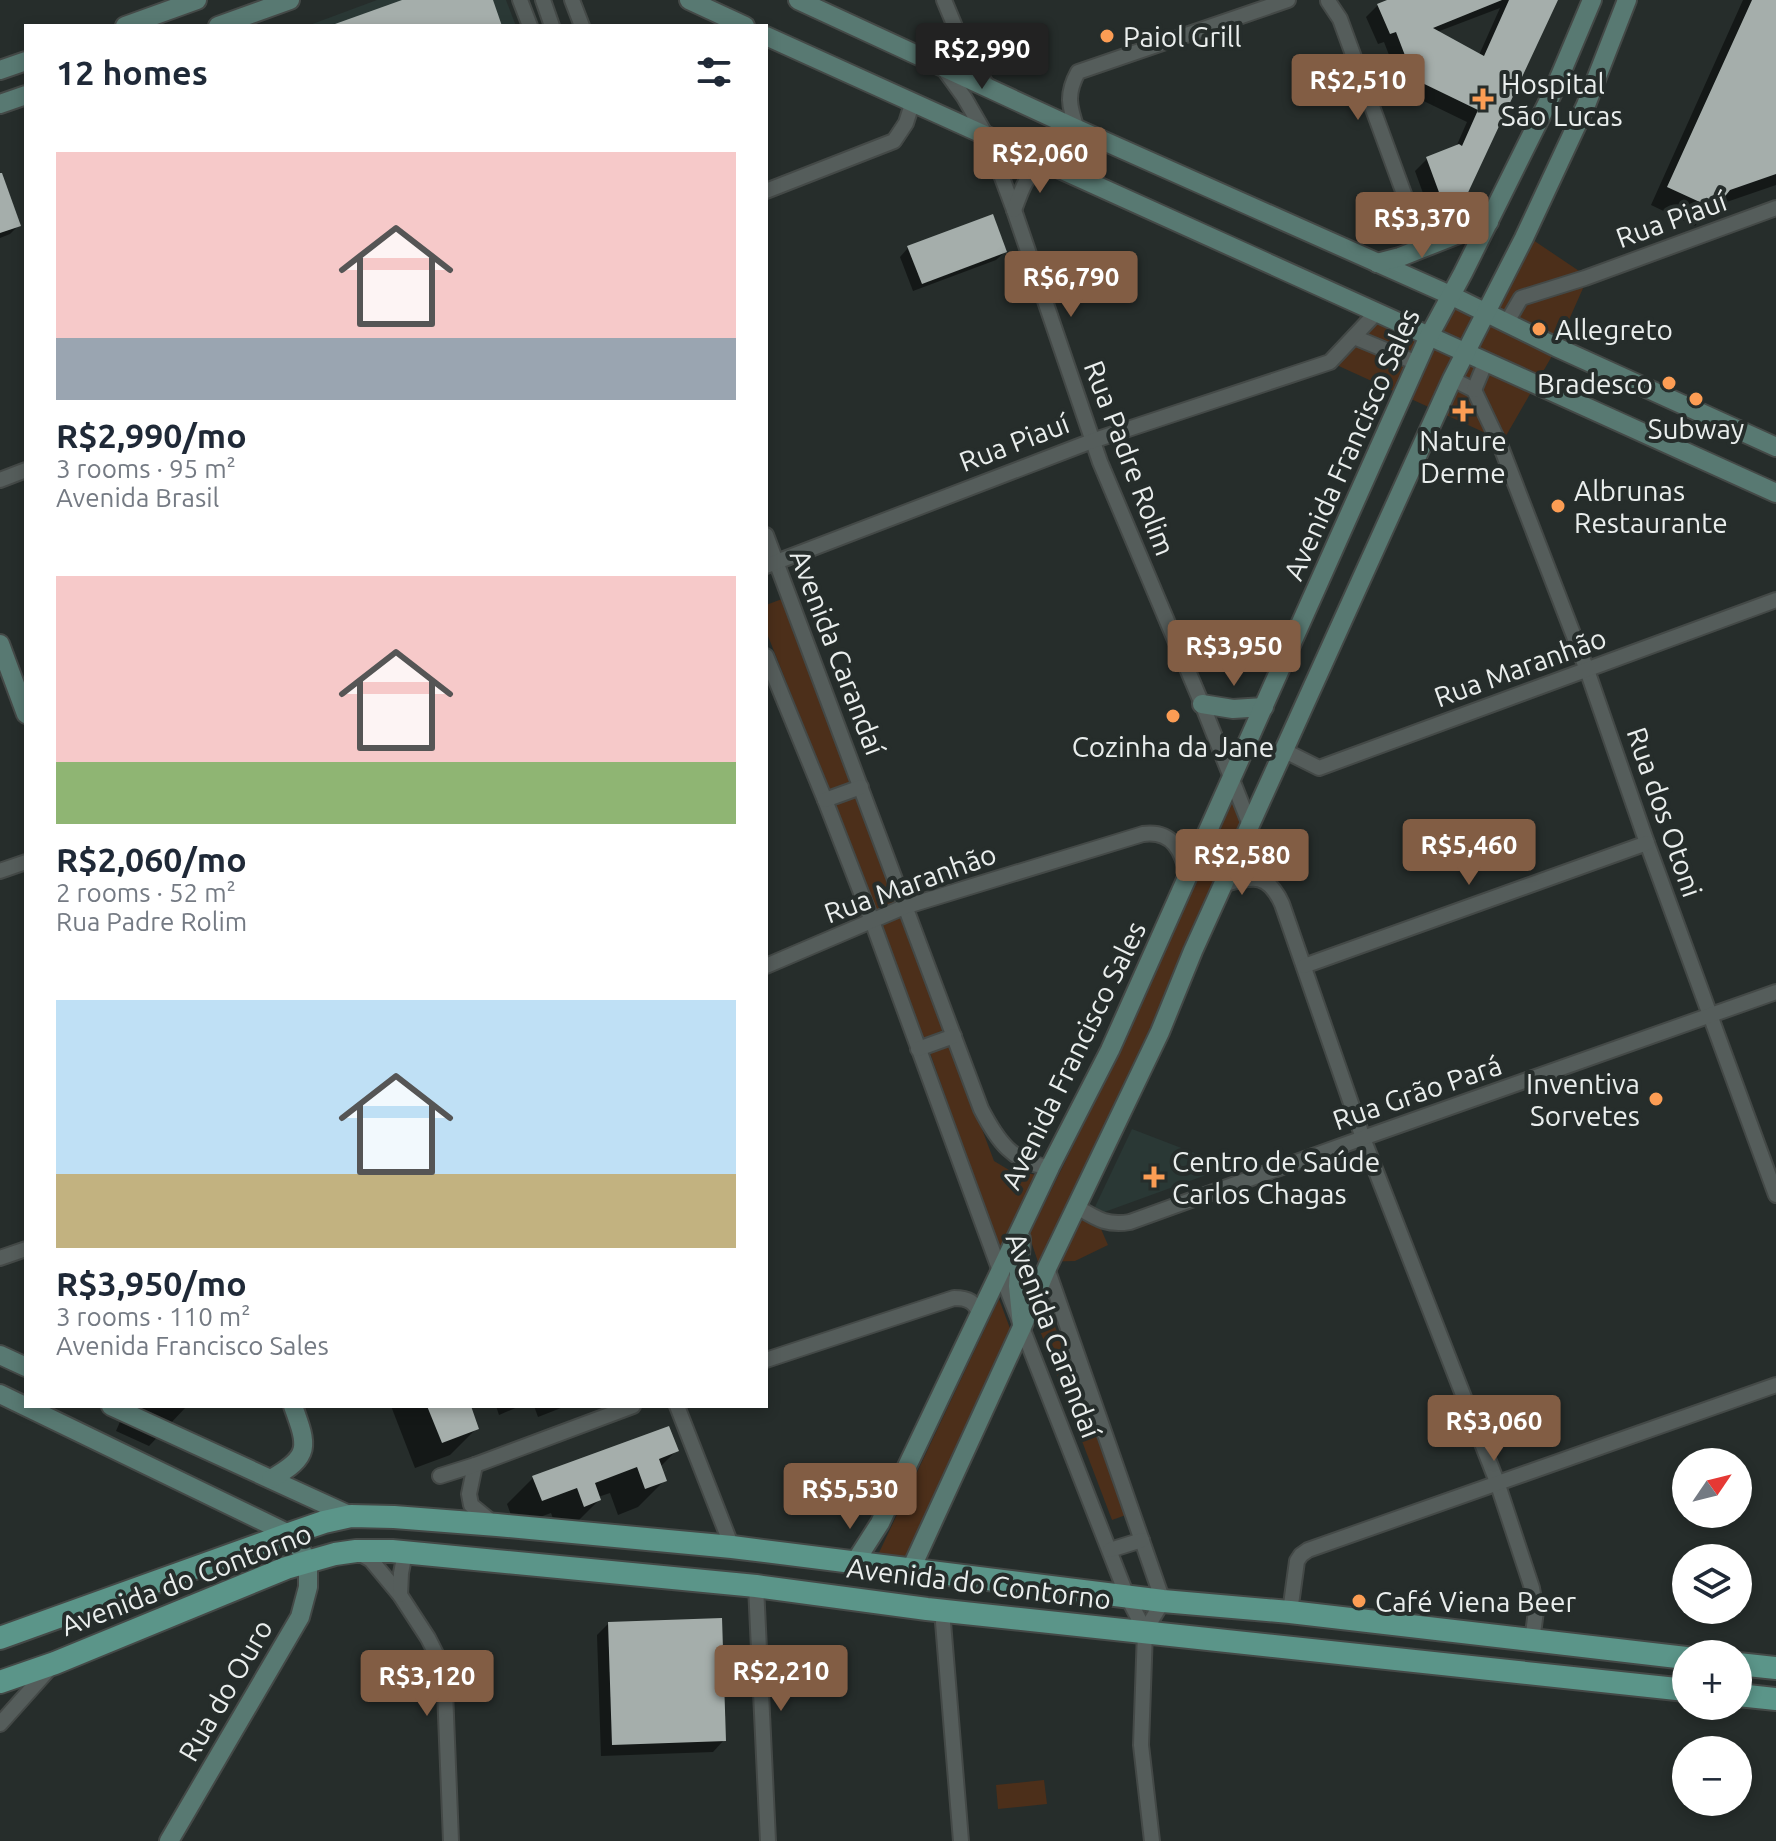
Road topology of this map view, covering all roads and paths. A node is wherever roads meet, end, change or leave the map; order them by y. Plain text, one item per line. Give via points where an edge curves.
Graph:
1 (197, 0) edge
2 (290, 0) edge
3 (520, 0) edge
4 (543, 0) edge
5 (572, 0) edge
6 (689, 0) edge
7 (798, 0) edge
8 (944, 0) edge
9 (1288, 0) edge
10 (1332, 0) edge
11 (1592, 0) edge
12 (1627, 0) edge
13 (159, 6) edge
14 (128, 24) edge
15 (224, 24) edge
16 (529, 24) edge
17 (551, 24) edge
18 (581, 24) edge
19 (741, 24) edge
20 (768, 37) edge
21 (963, 46) junction
22 (925, 58) junction
23 (24, 62) edge
24 (942, 67) junction
25 (0, 70) edge
26 (988, 87) junction
27 (1554, 90) junction
28 (24, 96) edge
29 (0, 104) edge
30 (912, 104) junction
31 (1586, 105) junction
32 (1077, 129) junction
33 (987, 137) junction
34 (1052, 165) junction
35 (768, 190) edge
36 (1776, 208) edge
37 (1014, 210) junction
38 (1489, 222) junction
39 (1443, 241) junction
40 (1377, 263) junction
41 (1499, 287) junction
42 (1450, 295) junction
43 (1521, 298) junction
44 (1486, 312) junction
45 (1376, 313) junction
46 (1507, 322) junction
47 (1429, 336) junction
48 (1354, 337) junction
49 (1465, 352) junction
50 (1486, 361) junction
51 (1417, 363) junction
52 (1452, 379) junction
53 (1474, 390) junction
54 (1092, 441) junction
55 (1776, 447) edge
56 (24, 471) edge
57 (0, 480) edge
58 (1776, 493) edge
59 (771, 563) edge
60 (1776, 600) edge
61 (0, 644) edge
62 (768, 661) edge
63 (1587, 670) junction
64 (1202, 704) junction
65 (1264, 707) junction
66 (24, 709) edge
67 (1283, 750) junction
68 (1232, 777) junction
69 (861, 787) junction
70 (825, 800) junction
71 (1250, 825) junction
72 (1647, 843) junction
73 (24, 863) edge
74 (0, 871) edge
75 (1188, 877) junction
76 (1225, 884) junction
77 (904, 907) junction
78 (872, 921) junction
79 (768, 965) edge
80 (1304, 966) junction
81 (1776, 992) edge
82 (1711, 1016) junction
83 (954, 1036) junction
84 (918, 1049) junction
85 (1126, 1059) junction
86 (1363, 1138) junction
87 (1050, 1167) junction
88 (1776, 1195) edge
89 (1077, 1207) junction
90 (1023, 1224) junction
91 (24, 1250) edge
92 (0, 1258) edge
93 (1047, 1268) junction
94 (1000, 1271) junction
95 (980, 1315) junction
96 (1022, 1327) junction
97 (0, 1355) edge
98 (768, 1359) edge
99 (24, 1366) edge
100 (1776, 1385) edge
101 (0, 1394) edge
102 (24, 1406) edge
103 (29, 1408) edge
104 (115, 1408) edge
105 (294, 1408) edge
106 (628, 1408) edge
107 (678, 1408) edge
108 (475, 1465) junction
109 (440, 1476) dead end
110 (271, 1479) junction
111 (1497, 1482) junction
112 (351, 1516) junction
113 (497, 1525) junction
114 (289, 1534) junction
115 (1142, 1540) junction
116 (732, 1547) junction
117 (1110, 1550) junction
118 (356, 1551) junction
119 (405, 1553) junction
120 (308, 1560) junction
121 (855, 1562) junction
122 (911, 1569) junction
123 (766, 1588) junction
124 (400, 1595) junction
125 (1127, 1596) junction
126 (1163, 1601) junction
127 (942, 1610) junction
128 (1290, 1612) junction
129 (1145, 1631) junction
130 (0, 1638) edge
131 (1532, 1641) junction
132 (1672, 1656) edge
133 (55, 1663) junction
134 (1752, 1665) edge
135 (1776, 1668) edge
136 (0, 1682) edge
137 (1672, 1688) edge
138 (1752, 1696) edge
139 (1776, 1699) edge
140 (0, 1724) edge
141 (169, 1841) edge
142 (451, 1841) edge
143 (768, 1841) edge
144 (961, 1841) edge
145 (1152, 1841) edge

1 - 13 street
2 - 15 street
3 - 16 street
4 - 17 street
5 - 18 street
6 - 19 street
7 - 22 street
8 - 21 street
9 - 32 street via 1078,72 1070,88
10 - 39 street via 1411,213
11 - 27 street, Avenida Francisco Sales
12 - 31 street, Avenida Francisco Sales
13 - 14 street
20 - 30 street
21 - 22 street via 944,61
21 - 26 street
22 - 24 street
23 - 25 street
24 - 26 street
24 - 33 street, Rua Padre Rolim
26 - 32 street
27 - 31 street
27 - 38 street, Avenida Francisco Sales
28 - 29 street
30 - 33 street
30 - 35 street via 894,141
31 - 41 street, Avenida Francisco Sales
32 - 40 street
33 - 34 street
33 - 37 street, Rua Padre Rolim
34 - 37 street via 1037,169 1026,180
34 - 45 street
36 - 43 street, Rua Piauí
37 - 54 street, Rua Padre Rolim
38 - 39 street
38 - 42 street, Avenida Francisco Sales
39 - 40 street
40 - 42 street
41 - 43 street
41 - 44 street, Avenida Francisco Sales
42 - 44 street
42 - 47 street, Avenida Francisco Sales
43 - 46 street
44 - 46 street
44 - 49 street, Avenida Francisco Sales
45 - 47 street
45 - 48 street
46 - 55 street
47 - 49 street
47 - 51 street, Avenida Francisco Sales
48 - 51 street
48 - 54 street, Rua Piauí via 1330,362
49 - 50 street
49 - 52 street, Avenida Francisco Sales
50 - 53 street
50 - 58 street
51 - 65 street, Avenida Francisco Sales
52 - 53 street
52 - 67 street, Avenida Francisco Sales
53 - 63 street, Rua dos Otoni
54 - 59 street, Rua Piauí
54 - 64 street, Rua Padre Rolim
56 - 57 street
59 - 69 street, Avenida Carandaí
60 - 63 street, Rua Maranhão
61 - 66 street
62 - 70 street, Avenida Carandaí
63 - 67 street, Rua Maranhão via 1319,768
63 - 72 street, Rua dos Otoni
64 - 65 street
64 - 68 street, Rua Padre Rolim
65 - 68 street, Avenida Francisco Sales
67 - 71 street, Avenida Francisco Sales
68 - 71 street, Rua Padre Rolim
68 - 75 street, Avenida Francisco Sales
69 - 70 street, Avenida Carandaí
69 - 77 street, Avenida Carandaí
70 - 78 street, Avenida Carandaí
71 - 76 street, Avenida Francisco Sales
72 - 80 street
72 - 82 street, Rua dos Otoni
73 - 74 street
75 - 77 street, Rua Maranhão via 1175,845 1154,832
75 - 85 street, Avenida Francisco Sales
76 - 80 street via 1247,878 1269,883
76 - 85 street, Avenida Francisco Sales via 1160,1032
77 - 78 street, Rua Maranhão
77 - 83 street, Avenida Carandaí
78 - 79 street, Rua Maranhão
78 - 84 street, Avenida Carandaí
80 - 86 street
81 - 82 street, Rua Grão Pará
82 - 86 street, Rua Grão Pará
82 - 88 street, Rua dos Otoni
83 - 84 street
83 - 87 street, Avenida Carandaí via 981,1109 1004,1146 1019,1158
84 - 94 street, Avenida Carandaí
85 - 87 street, Avenida Francisco Sales
85 - 89 street, Avenida Francisco Sales
86 - 89 street, Rua Grão Pará via 1130,1222 1113,1225
86 - 111 street
87 - 90 street, Avenida Francisco Sales
89 - 93 street, Avenida Francisco Sales
90 - 94 street, Avenida Francisco Sales
90 - 96 street via 1018,1265
91 - 92 street
93 - 96 street, Avenida Francisco Sales
93 - 115 street, Avenida Carandaí
94 - 95 street, Avenida Francisco Sales
94 - 96 street, Avenida Carandaí
95 - 98 street via 972,1301 954,1298
95 - 121 street, Avenida Francisco Sales via 880,1523
96 - 117 street, Avenida Carandaí
96 - 122 street, Avenida Francisco Sales
97 - 99 street
100 - 111 street
101 - 102 street
103 - 114 street
104 - 110 street
105 - 110 street via 303,1450 289,1469
106 - 108 street
107 - 116 street
108 - 109 street
108 - 113 street via 471,1505
110 - 112 street
111 - 128 street via 1308,1550 1297,1561
111 - 131 street via 1532,1588
112 - 113 main road, Avenida do Contorno
112 - 114 main road, Avenida do Contorno
113 - 116 main road, Avenida do Contorno
114 - 120 street
114 - 130 main road, Avenida do Contorno
115 - 117 street
115 - 126 street, Avenida Carandaí
116 - 121 main road, Avenida do Contorno
117 - 125 street, Avenida Carandaí
118 - 119 main road, Avenida do Contorno
118 - 120 main road, Avenida do Contorno
118 - 124 street via 371,1560
119 - 123 main road, Avenida do Contorno
119 - 124 street
120 - 133 main road, Avenida do Contorno
120 - 141 street, Rua do Ouro via 300,1617
121 - 122 main road, Avenida do Contorno
122 - 123 main road via 903,1582 883,1591 821,1585
122 - 125 main road, Avenida do Contorno
123 - 127 main road, Avenida do Contorno
123 - 143 street
124 - 142 street via 440,1662
125 - 126 main road, Avenida do Contorno
125 - 129 street, Avenida Carandaí
126 - 128 main road, Avenida do Contorno
126 - 129 street
127 - 129 main road, Avenida do Contorno
127 - 144 street
128 - 131 main road, Avenida do Contorno
129 - 137 main road, Avenida do Contorno
129 - 145 street via 1141,1745
131 - 132 main road, Avenida do Contorno
133 - 136 main road, Avenida do Contorno
133 - 140 street
134 - 135 main road
138 - 139 main road

